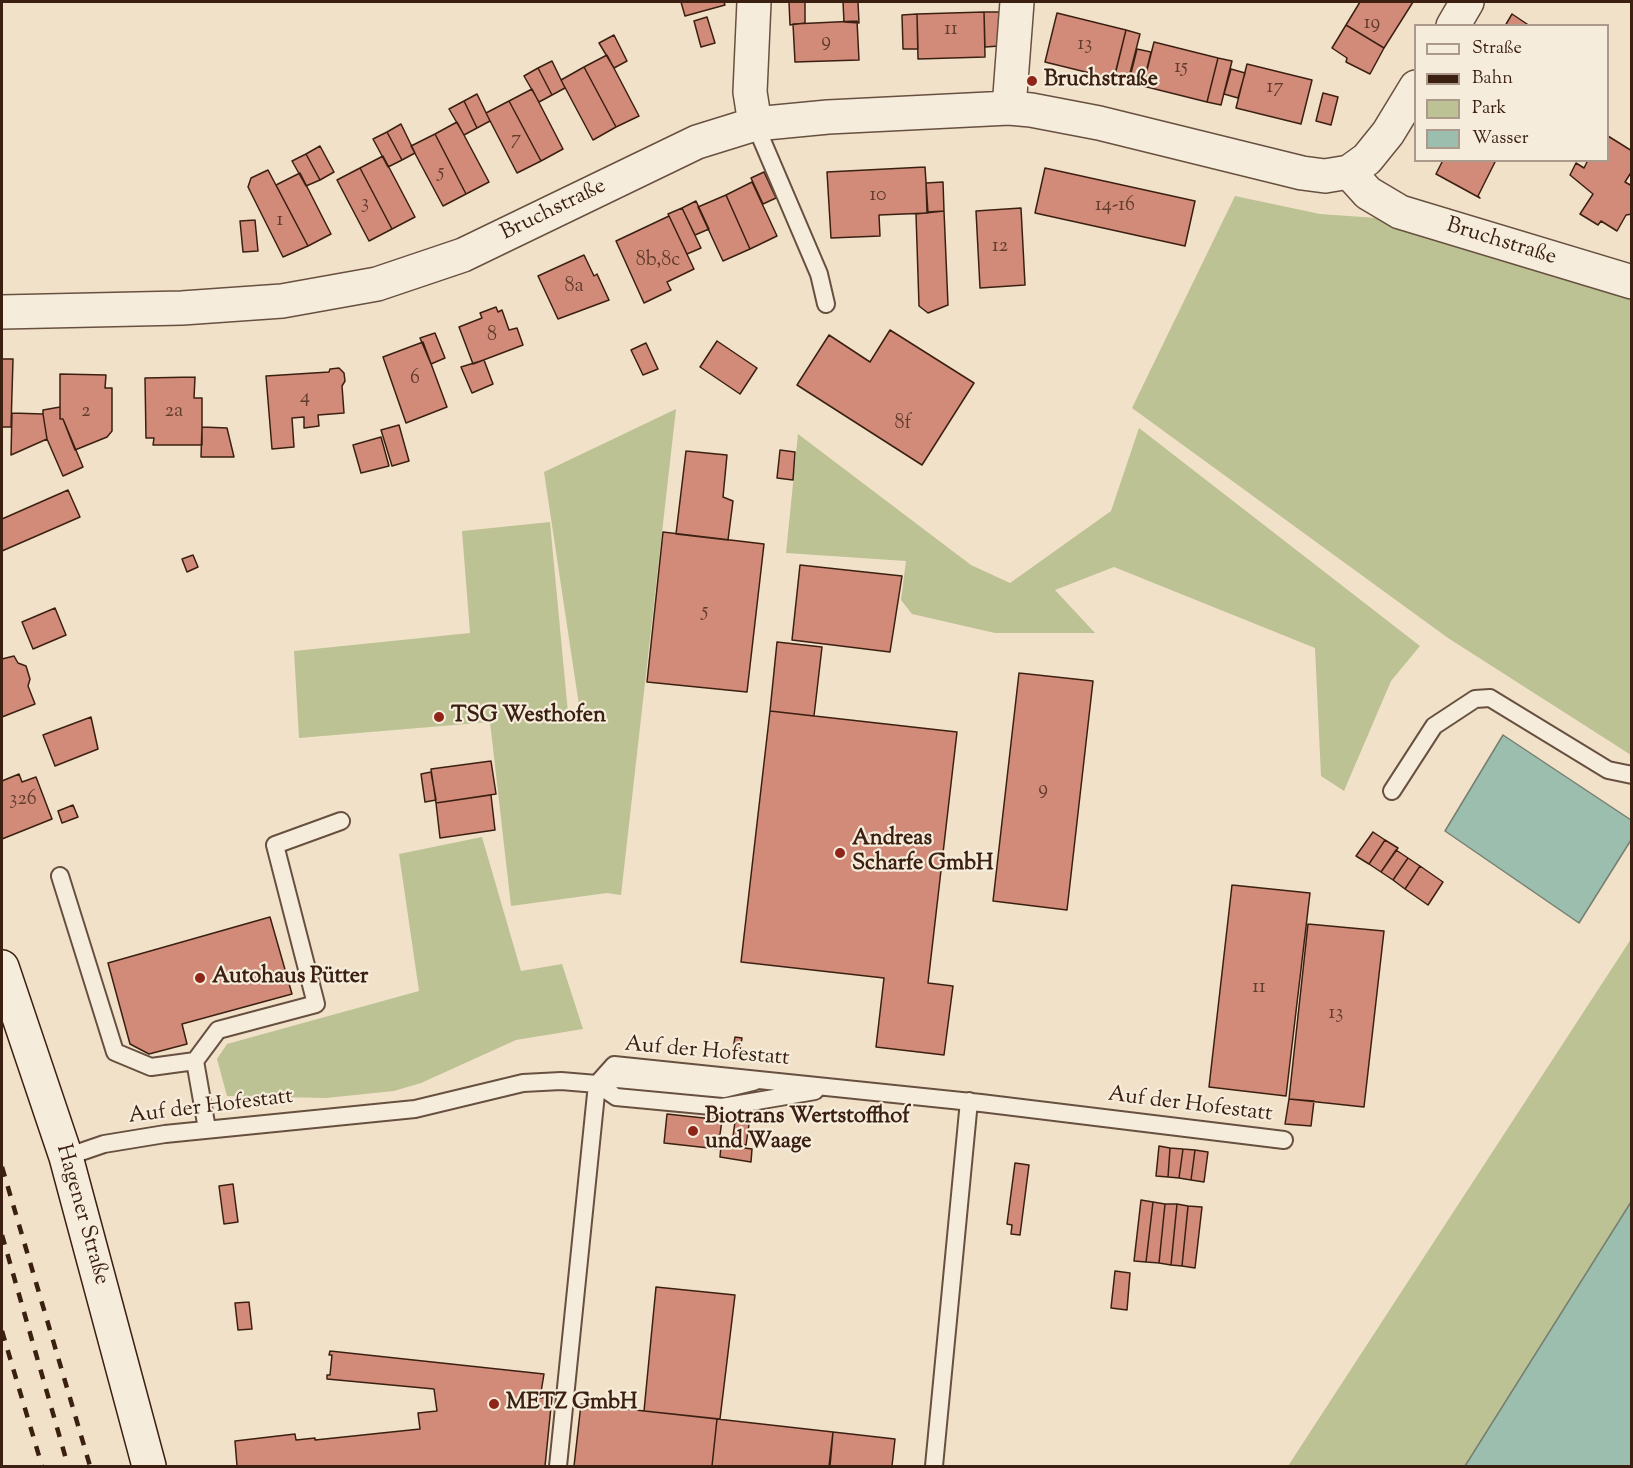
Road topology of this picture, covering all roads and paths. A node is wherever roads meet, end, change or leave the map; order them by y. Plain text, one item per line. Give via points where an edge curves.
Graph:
1 (754, 2) edge
2 (1017, 2) edge
3 (1467, 2) edge
4 (1454, 24) edge
5 (1414, 90) edge
6 (1008, 108) junction
7 (755, 124) junction
8 (1348, 172) junction
9 (1632, 282) edge
10 (826, 304) dead end
11 (2, 312) edge
12 (1632, 775) edge
13 (1392, 791) dead end
14 (341, 821) dead end
15 (60, 876) dead end
16 (2, 967) edge
17 (195, 1061) junction
18 (766, 1080) junction
19 (597, 1084) junction
20 (836, 1087) junction
21 (969, 1101) junction
22 (207, 1129) junction
23 (1284, 1140) dead end
24 (66, 1157) junction
25 (149, 1467) edge
26 (558, 1467) edge
27 (934, 1467) edge

1 - 7 street via 750,92
2 - 6 street
3 - 4 street
5 - 8 street via 1367,159
6 - 7 street, Bruchstraße
6 - 8 street, Bruchstraße via 1099,123 1302,173 1325,176
7 - 10 lane via 819,273
7 - 11 street, Bruchstraße via 697,142 463,255 377,284 282,301 182,308
8 - 9 street, Bruchstraße via 1368,193 1400,212
12 - 13 lane via 1608,770 1490,698 1475,699 1434,726
14 - 17 lane via 275,845 316,1004 218,1030
15 - 17 lane via 115,1052 151,1067
16 - 24 street, Hagener Straße
17 - 22 lane
18 - 19 lane via 724,1089 617,1079
18 - 19 lane, Auf der Hofestatt via 614,1065
18 - 20 lane, Auf der Hofestatt
19 - 20 lane via 616,1097 722,1107
19 - 22 lane, Auf der Hofestatt via 523,1083 415,1109
19 - 26 lane
20 - 21 lane, Auf der Hofestatt
21 - 23 lane, Auf der Hofestatt
21 - 27 lane
22 - 24 lane, Auf der Hofestatt via 104,1144
24 - 25 street, Hagener Straße

